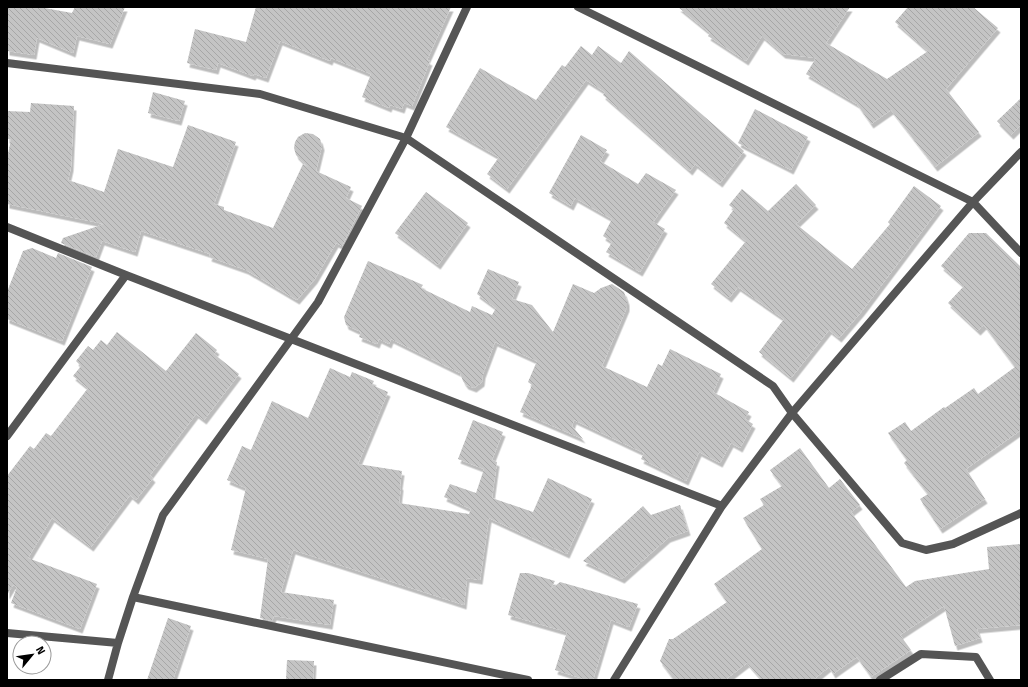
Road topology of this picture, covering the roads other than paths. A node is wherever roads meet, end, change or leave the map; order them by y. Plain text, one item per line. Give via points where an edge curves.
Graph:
1 (467, 7) edge
2 (578, 7) edge
3 (7, 63) edge
4 (406, 138) junction
5 (1021, 152) edge
6 (973, 202) junction
7 (7, 227) edge
8 (1021, 253) edge
9 (126, 275) junction
10 (291, 339) junction
11 (792, 413) junction
12 (7, 436) edge
13 (722, 506) junction
14 (1021, 512) edge
15 (133, 597) junction
16 (7, 634) edge
17 (118, 643) junction
18 (108, 680) edge
19 (528, 680) edge
20 (614, 680) edge
21 (880, 680) edge
22 (990, 680) edge

1 - 4 street
2 - 6 street
3 - 4 street via 260,94
4 - 10 street via 318,302
4 - 11 street via 773,386
5 - 6 street
6 - 8 street
6 - 11 street
7 - 9 street
9 - 10 street
9 - 12 street
10 - 13 street
10 - 15 street via 163,515
11 - 13 street
11 - 14 street via 902,543 926,550 953,544
13 - 20 street
15 - 17 street
15 - 19 street
16 - 17 street
17 - 18 street
21 - 22 street via 921,654 976,658

